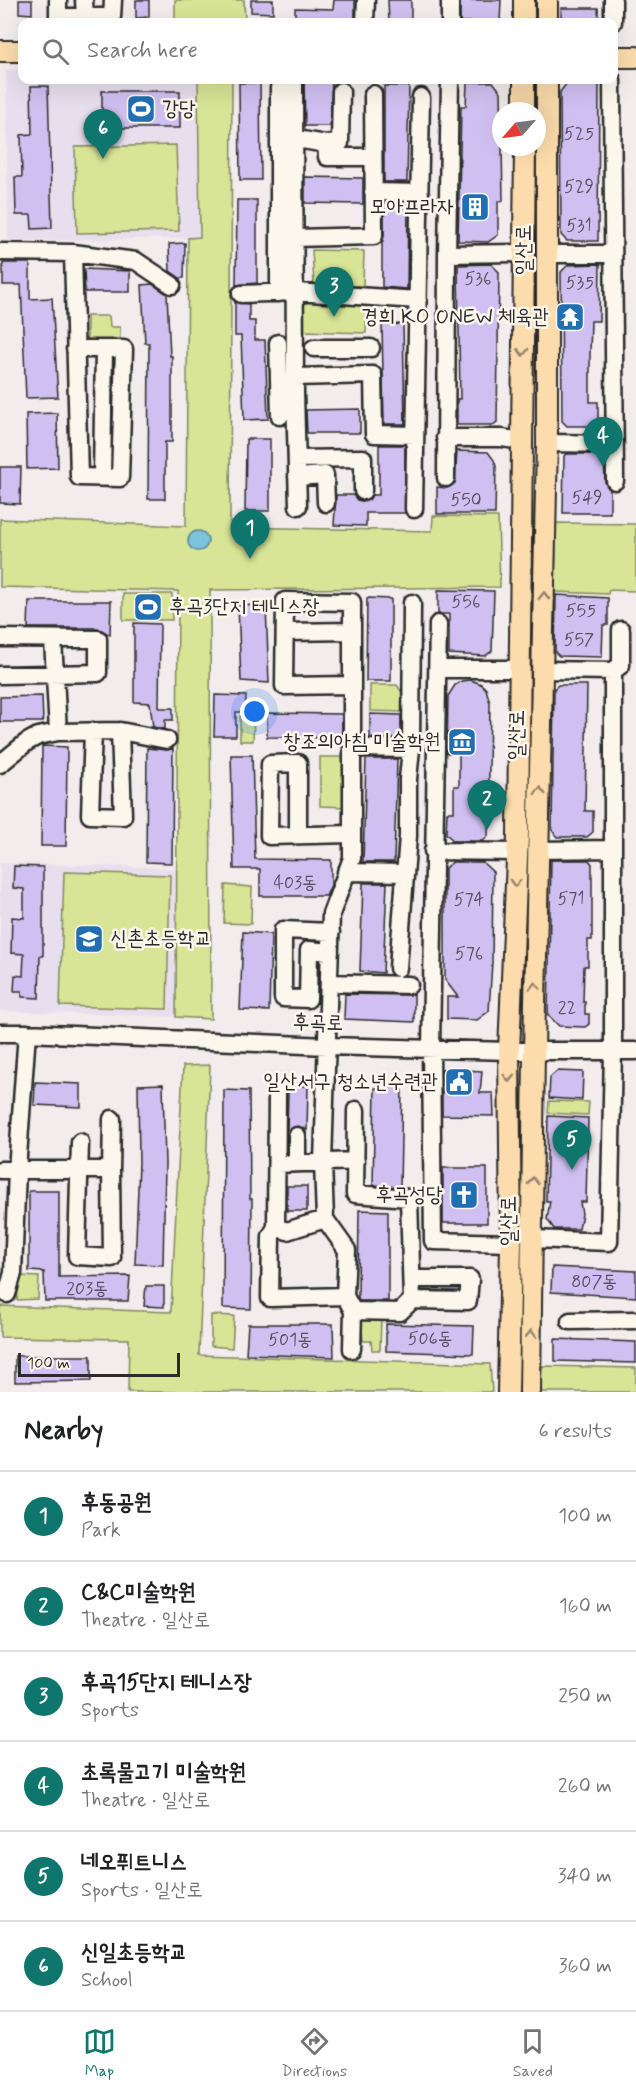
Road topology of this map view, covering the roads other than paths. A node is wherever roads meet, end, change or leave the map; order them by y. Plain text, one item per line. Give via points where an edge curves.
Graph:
1 (58, 0) edge
2 (112, 0) edge
3 (366, 0) edge
4 (450, 0) edge
5 (524, 0) edge
6 (547, 0) edge
7 (613, 0) edge
8 (85, 8) edge
9 (366, 18) edge
10 (450, 18) edge
11 (524, 18) edge
12 (547, 18) edge
13 (613, 18) edge
14 (0, 51) edge
15 (18, 51) edge
16 (618, 57) edge
17 (636, 57) edge
18 (286, 84) edge
19 (450, 84) edge
20 (524, 84) edge
21 (547, 84) edge
22 (612, 84) edge
23 (341, 91) dead end
24 (373, 94) dead end
25 (421, 97) dead end
26 (525, 102) edge
27 (287, 137) junction
28 (326, 144) junction
29 (525, 156) edge
30 (372, 157) junction
31 (373, 192) junction
32 (420, 194) junction
33 (295, 238) junction
34 (0, 252) edge
35 (73, 253) junction
36 (447, 254) junction
37 (524, 254) junction
38 (548, 254) junction
39 (613, 254) junction
40 (287, 255) junction
41 (172, 285) dead end
42 (287, 292) junction
43 (241, 294) dead end
44 (417, 300) junction
45 (278, 344) dead end
46 (314, 348) dead end
47 (339, 348) junction
48 (371, 348) dead end
49 (75, 349) junction
50 (339, 377) junction
51 (290, 388) junction
52 (280, 417) dead end
53 (415, 435) junction
54 (445, 438) junction
55 (521, 441) junction
56 (547, 443) junction
57 (615, 444) junction
58 (297, 459) junction
59 (297, 477) junction
60 (446, 478) dead end
61 (615, 481) dead end
62 (363, 491) dead end
63 (326, 503) dead end
64 (298, 506) dead end
65 (414, 509) dead end
66 (412, 603) dead end
67 (438, 624) dead end
68 (621, 630) dead end
69 (352, 631) junction
70 (286, 633) junction
71 (0, 638) edge
72 (53, 639) junction
73 (438, 669) junction
74 (520, 669) junction
75 (543, 670) junction
76 (613, 672) junction
77 (55, 674) junction
78 (0, 675) edge
79 (352, 685) junction
80 (93, 731) junction
81 (120, 731) junction
82 (58, 732) junction
83 (167, 740) dead end
84 (352, 748) junction
85 (411, 749) junction
86 (0, 764) edge
87 (351, 834) junction
88 (298, 835) dead end
89 (612, 849) junction
90 (538, 850) junction
91 (434, 851) junction
92 (516, 852) junction
93 (346, 872) junction
94 (404, 873) junction
95 (331, 932) junction
96 (330, 952) junction
97 (398, 968) dead end
98 (329, 983) junction
99 (409, 985) dead end
100 (0, 1033) edge
101 (27, 1033) junction
102 (327, 1046) junction
103 (431, 1048) junction
104 (534, 1050) junction
105 (509, 1051) junction
106 (613, 1051) junction
107 (636, 1051) edge
108 (277, 1093) dead end
109 (356, 1110) dead end
110 (112, 1119) dead end
111 (297, 1136) dead end
112 (80, 1142) dead end
113 (356, 1161) junction
114 (323, 1162) junction
115 (297, 1163) junction
116 (277, 1164) junction
117 (8, 1170) edge
118 (79, 1170) junction
119 (111, 1170) junction
120 (326, 1220) junction
121 (276, 1227) junction
122 (533, 1239) junction
123 (511, 1243) junction
124 (413, 1279) junction
125 (7, 1294) dead end
126 (412, 1300) junction
127 (349, 1304) junction
128 (636, 1320) edge
129 (570, 1321) dead end
130 (352, 1349) dead end
131 (508, 1392) edge
132 (530, 1392) edge

1 - 8 street via 58,17
2 - 8 street via 112,17
3 - 9 street
4 - 10 street
5 - 11 main road
6 - 12 main road
7 - 13 street
14 - 15 main road
16 - 17 main road
18 - 27 street
19 - 36 street
20 - 26 main road
21 - 38 main road, 일산로
22 - 39 street
23 - 28 street via 340,143
24 - 30 street
25 - 32 street
27 - 28 street
27 - 33 street
27 - 40 street
28 - 30 street via 327,157
29 - 37 main road, 일산로
30 - 31 street
31 - 32 street
31 - 33 street via 374,237
32 - 44 street
33 - 40 street
34 - 35 street
35 - 41 street via 136,261
35 - 49 street
36 - 37 street
36 - 54 street
37 -> 55 main road, 일산로
38 - 39 street
38 - 56 main road, 일산로
39 - 57 street
40 - 42 street
42 - 43 street
42 - 44 street
42 - 51 street
44 - 53 street
45 - 51 street
46 - 47 street
47 - 48 street
47 - 50 street
49 - 49 street via 123,349 120,478 79,477
50 - 51 street
50 - 53 street via 373,375 375,434
51 - 52 street
51 - 58 street
53 - 65 street
54 - 55 street
54 - 60 street
55 - 74 main road, 일산로
56 - 57 street
75 -> 56 main road, 일산로
57 - 61 street
58 - 59 street
58 - 62 street via 363,458
59 - 63 street via 325,474
59 - 64 street
66 - 85 street
67 - 73 street
68 - 76 street via 621,665
69 - 70 street
69 - 70 street via 352,602 285,601
69 - 79 street
70 - 79 street via 284,686
71 - 72 street
72 - 77 street
72 - 77 street via 98,639 98,673
73 - 74 street
73 - 91 street
74 - 92 main road, 일산로
75 - 76 street
90 -> 75 main road, 일산로
76 - 89 street
77 - 78 street
77 - 82 street
79 - 84 street
80 - 81 street
80 - 81 street via 90,814 123,816
80 - 82 street
81 - 83 street
82 - 86 street via 27,742
84 - 85 street
84 - 87 street
85 - 94 street
87 - 88 street
87 - 93 street via 352,858
89 - 90 street
89 - 106 street
104 -> 90 main road, 일산로
91 - 92 street
91 - 103 street
92 -> 105 main road, 일산로
93 - 94 street
93 - 95 street via 331,914
94 - 97 street
95 - 96 street
95 - 96 street via 283,930 283,998 308,999 309,950
96 - 98 street
98 - 99 street
98 - 102 street
100 - 101 street, 후곡로
101 - 102 street, 후곡로
101 - 117 street
102 - 103 street, 후곡로
102 - 114 street
103 - 105 street, 후곡로
103 - 123 street via 433,1241
104 - 105 street, 후곡로
104 - 106 street, 후곡로
122 -> 104 main road, 일산로
105 -> 123 main road, 일산로
106 - 107 street, 후곡로
106 - 122 street via 609,1242
108 - 116 street
109 - 113 street
110 - 119 street
111 - 115 street
112 - 118 street
113 - 114 street
113 - 124 street via 356,1194 409,1198
114 - 115 street
114 - 120 street
115 - 116 street
116 - 121 street
117 - 118 street
117 - 125 street via 13,1273
118 - 119 street
118 - 119 street via 77,1256 112,1258
120 - 121 street via 287,1231
120 - 127 street via 347,1250
121 - 127 street via 272,1236 270,1298
132 -> 122 main road, 일산로
123 - 131 main road, 일산로
124 - 126 street
124 - 126 street via 470,1279 468,1301
126 - 127 street via 400,1312
127 - 130 street
128 - 129 street

